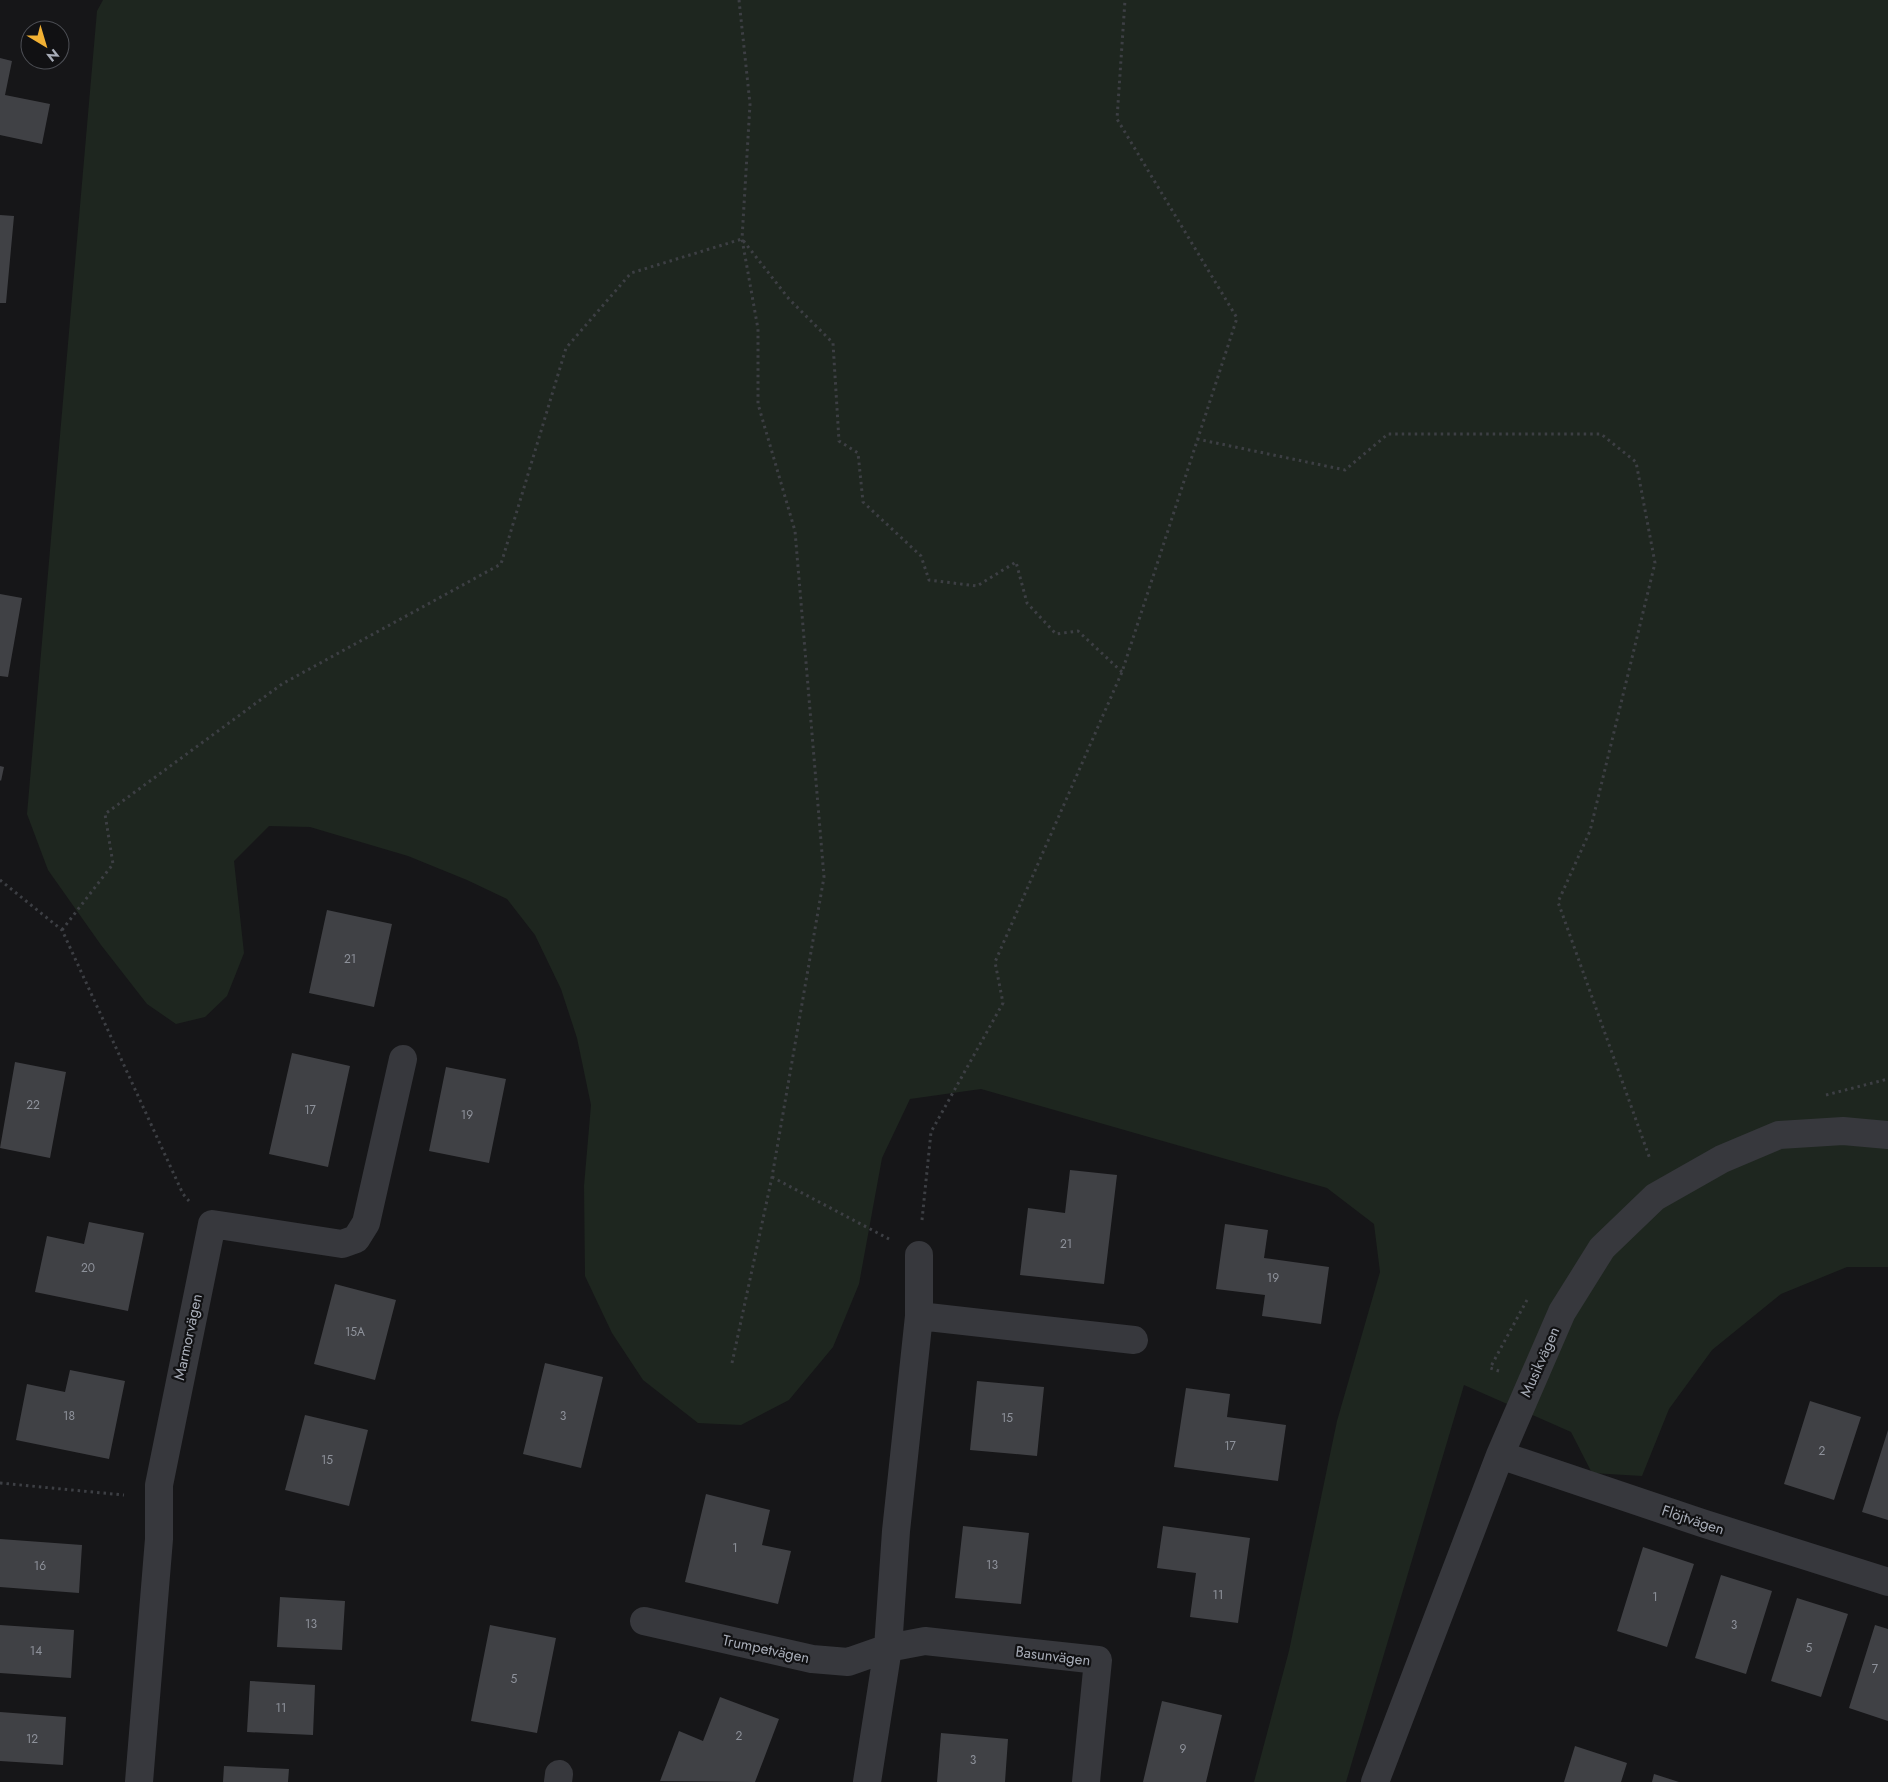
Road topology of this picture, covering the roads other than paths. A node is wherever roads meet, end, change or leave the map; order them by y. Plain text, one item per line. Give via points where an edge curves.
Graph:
1 (403, 1059) dead end
2 (1888, 1135) edge
3 (919, 1254) road end
4 (919, 1316) junction
5 (1134, 1340) dead end
6 (1500, 1455) junction
7 (1888, 1582) edge
8 (644, 1621) dead end
9 (888, 1648) junction
10 (139, 1782) edge
11 (867, 1782) edge
12 (1086, 1782) edge
13 (1375, 1782) edge

1 - 10 street, Marmorvägen via 366,1223 356,1238 342,1244 212,1224 159,1485 159,1539
2 - 6 street, Musikvägen via 1843,1131 1779,1135 1722,1159 1655,1197 1602,1248 1562,1312
3 - 4 street
4 - 5 street
4 - 9 street via 896,1531
6 - 7 street, Flöjtvägen via 1702,1524
6 - 13 street, Musikvägen
8 - 9 street, Trumpetvägen via 812,1659 848,1662
9 - 11 street
9 - 12 street, Basunvägen via 924,1641 1098,1660

